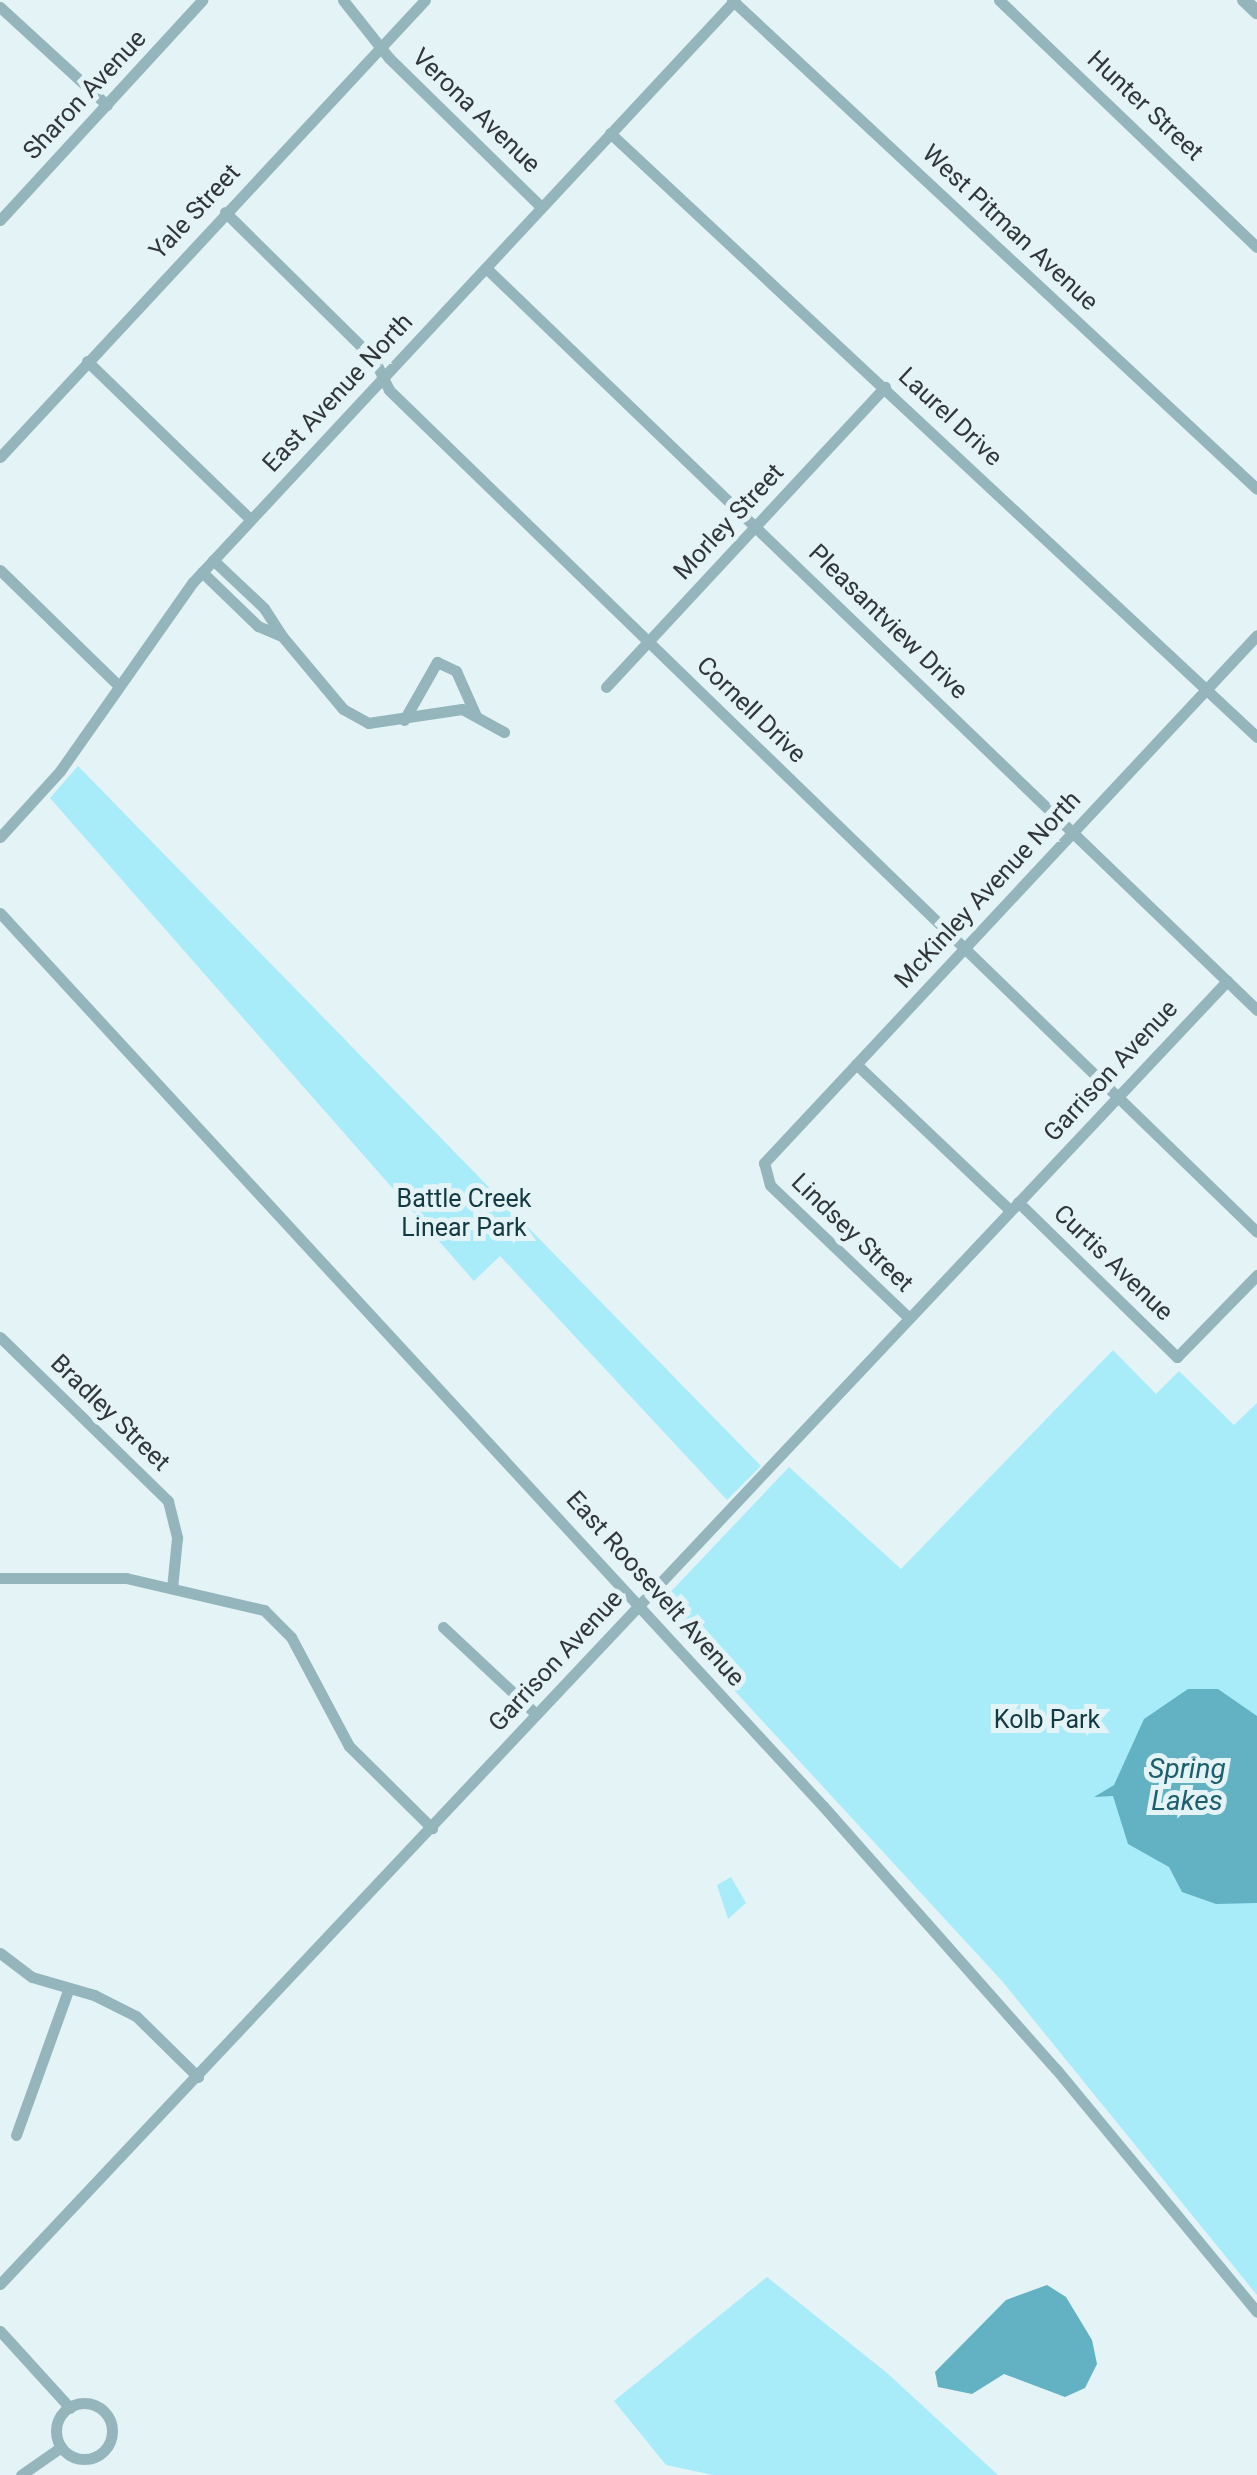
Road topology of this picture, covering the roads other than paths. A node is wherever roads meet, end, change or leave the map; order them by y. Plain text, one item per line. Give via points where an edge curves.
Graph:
1 (202, 0) edge
2 (343, 0) edge
3 (425, 0) edge
4 (734, 0) edge
5 (999, 0) edge
6 (1244, 0) edge
7 (0, 6) edge
8 (1257, 12) edge
9 (383, 46) junction
10 (107, 104) junction
11 (610, 134) junction
12 (542, 207) junction
13 (225, 212) junction
14 (0, 220) edge
15 (1257, 246) edge
16 (486, 268) junction
17 (87, 361) junction
18 (382, 378) junction
19 (885, 387) junction
20 (0, 456) edge
21 (1257, 489) edge
22 (251, 520) junction
23 (757, 525) junction
24 (213, 560) junction
25 (0, 570) edge
26 (202, 572) junction
27 (1257, 635) edge
28 (282, 636) junction
29 (648, 642) junction
30 (119, 686) junction
31 (606, 687) dead end
32 (1208, 689) junction
33 (476, 716) junction
34 (404, 720) junction
35 (504, 732) dead end
36 (1257, 737) edge
37 (1072, 832) junction
38 (0, 836) edge
39 (0, 914) edge
40 (964, 948) junction
41 (1227, 981) junction
42 (1257, 1010) edge
43 (856, 1064) junction
44 (1118, 1098) junction
45 (766, 1178) joint
46 (1014, 1206) junction
47 (1257, 1232) edge
48 (1257, 1275) edge
49 (909, 1318) junction
50 (0, 1337) edge
51 (0, 1578) edge
52 (172, 1588) junction
53 (640, 1604) junction
54 (443, 1627) dead end
55 (536, 1714) junction
56 (432, 1828) junction
57 (0, 1954) edge
58 (69, 1988) junction
59 (198, 2077) junction
60 (16, 2135) dead end
61 (0, 2284) edge
62 (1257, 2312) edge
63 (0, 2331) edge
64 (70, 2408) junction
65 (61, 2447) junction
66 (21, 2475) edge

1 - 10 street, Sharon Avenue
2 - 9 street, Verona Avenue
3 - 9 street, Yale Street
4 - 11 street, East Avenue North
4 - 21 street, West Pitman Avenue
5 - 15 street, Hunter Street
6 - 8 street
7 - 10 street
9 - 12 street, Verona Avenue
9 - 13 street, Yale Street
10 - 14 street, Sharon Avenue
11 - 12 street, East Avenue North
11 - 19 street, Laurel Drive
12 - 16 street, East Avenue North
13 - 17 street, Yale Street
13 - 18 street, Cornell Drive via 374,359
16 - 18 street, East Avenue North
16 - 23 street, Pleasantview Drive
17 - 20 street, Yale Street
17 - 22 street
18 - 22 street, East Avenue North
18 - 29 street, Cornell Drive
19 - 23 street, Morley Street
19 - 32 street, Laurel Drive
22 - 24 street, East Avenue North
23 - 29 street, Morley Street
23 - 37 street, Pleasantview Drive
24 - 26 street, East Avenue North
24 - 28 street via 264,608
25 - 30 street
26 - 28 street via 258,626
26 - 30 street, East Avenue North
27 - 32 street, McKinley Avenue North
28 - 34 street via 344,710 368,722
29 - 31 street, Morley Street
29 - 40 street, Cornell Drive
30 - 38 street, East Avenue North via 60,772
32 - 36 street, Laurel Drive
32 - 37 street, McKinley Avenue North
33 - 34 street via 462,710
33 - 34 street via 456,671 437,662
33 - 35 street
37 - 40 street, McKinley Avenue North
37 - 41 street, Pleasantview Drive
39 - 53 street, East Roosevelt Avenue
40 - 43 street, McKinley Avenue North
40 - 44 street, Cornell Drive
41 - 42 street, Pleasantview Drive
41 - 44 street, Garrison Avenue
43 - 45 street, McKinley Avenue North via 768,1155
43 - 46 street, Curtis Avenue
44 - 46 street, Garrison Avenue
44 - 47 street, Cornell Drive
45 - 49 street, Lindsey Street
46 - 48 street, Curtis Avenue via 1177,1357
46 - 49 street, Garrison Avenue
49 - 53 street, Garrison Avenue
50 - 52 street, Bradley Street via 168,1501 177,1538
51 - 52 street via 83,1574
52 - 56 street via 264,1610 292,1637 348,1746
53 - 55 street, Garrison Avenue
53 - 62 street, East Roosevelt Avenue via 1044,2055
54 - 55 street
55 - 56 street, Garrison Avenue
56 - 59 street, Garrison Avenue
57 - 58 street via 32,1977
58 - 59 street via 136,2016
58 - 60 street
59 - 61 street, Garrison Avenue
63 - 64 street
64 - 65 street via 56,2425
64 - 65 street via 90,2404 103,2410 112,2438 93,2459 78,2459
65 - 66 street

